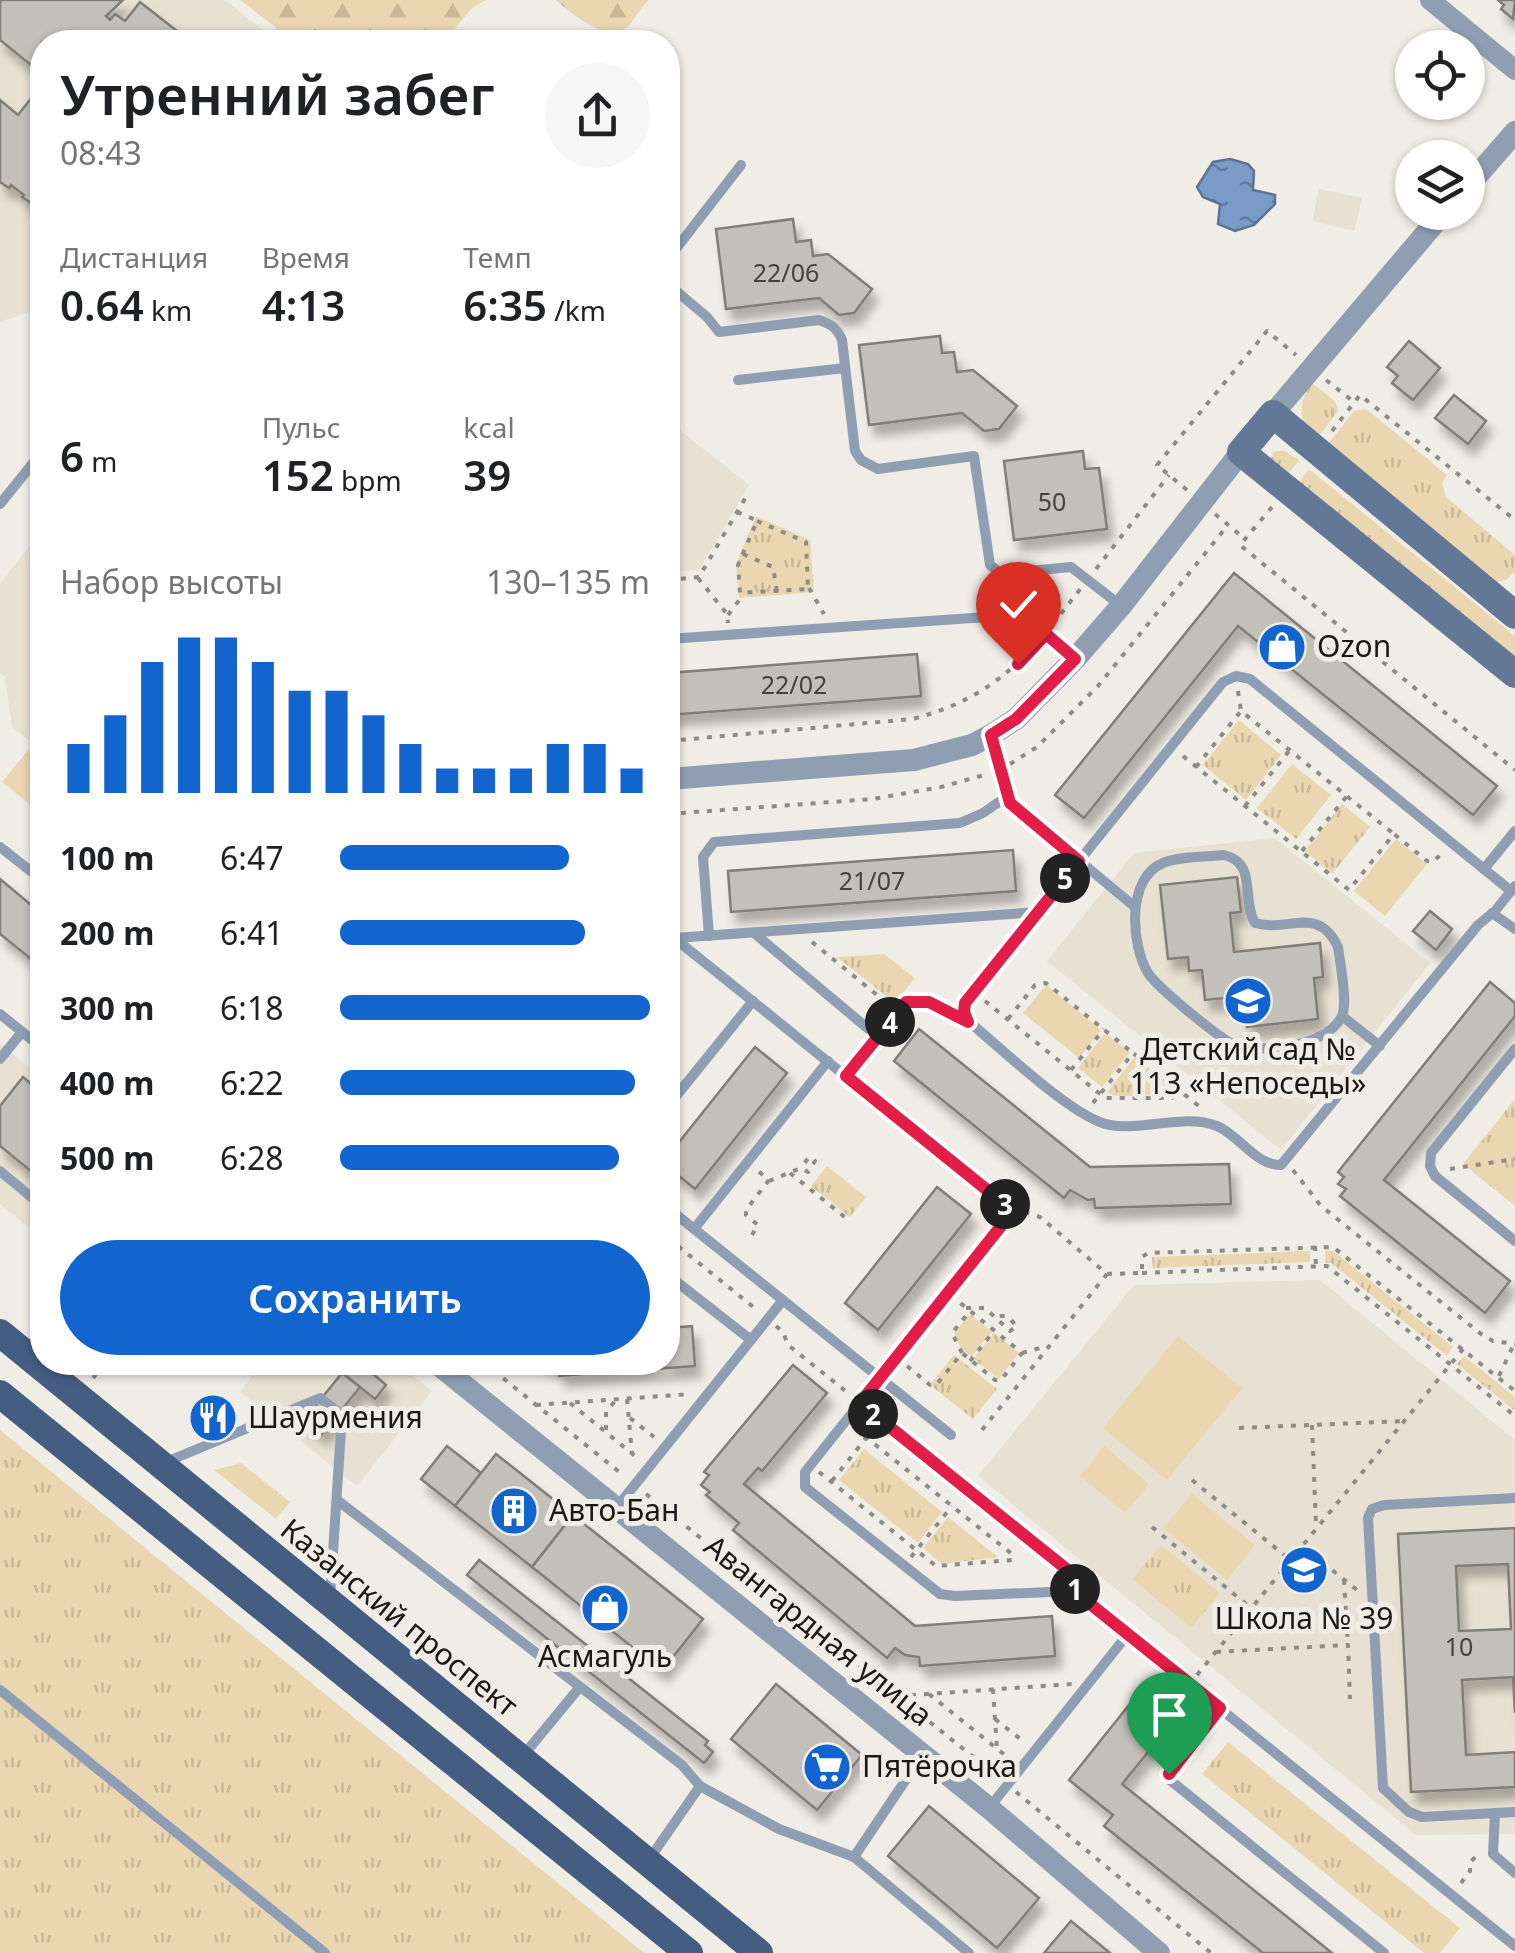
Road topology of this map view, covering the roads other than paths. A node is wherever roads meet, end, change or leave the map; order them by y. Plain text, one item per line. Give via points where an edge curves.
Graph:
1 (1430, 0) edge
2 (1515, 70) edge
3 (1515, 132) edge
4 (741, 165) dead end
5 (1485, 166) edge
6 (1429, 230) edge
7 (680, 244) edge
8 (680, 294) edge
9 (845, 368) junction
10 (738, 380) dead end
11 (1273, 414) junction
12 (1241, 452) junction
13 (30, 467) edge
14 (0, 504) edge
15 (999, 572) junction
16 (1507, 601) edge
17 (1121, 606) junction
18 (997, 616) junction
19 (680, 639) edge
20 (1075, 659) junction
21 (1510, 675) edge
22 (991, 735) junction
23 (680, 778) edge
24 (1006, 796) junction
25 (1515, 831) edge
26 (0, 846) edge
27 (1079, 861) junction
28 (1484, 869) junction
29 (30, 870) edge
30 (1513, 888) edge
31 (1136, 908) junction
32 (1038, 912) junction
33 (1492, 913) junction
34 (1515, 930) edge
35 (754, 932) junction
36 (680, 935) edge
37 (709, 936) junction
38 (680, 942) edge
39 (752, 1001) junction
40 (0, 1014) edge
41 (1342, 1016) junction
42 (22, 1032) junction
43 (878, 1037) road end
44 (30, 1038) edge
45 (1380, 1046) junction
46 (1515, 1049) edge
47 (0, 1060) edge
48 (828, 1061) junction
49 (680, 1091) edge
50 (0, 1171) edge
51 (30, 1196) edge
52 (680, 1217) edge
53 (694, 1228) junction
54 (1515, 1241) edge
55 (680, 1284) edge
56 (783, 1300) junction
57 (0, 1332) edge
58 (751, 1340) junction
59 (30, 1341) edge
60 (68, 1375) edge
61 (451, 1375) edge
62 (880, 1378) junction
63 (0, 1394) edge
64 (951, 1435) dead end
65 (159, 1465) junction
66 (1515, 1498) edge
67 (337, 1500) junction
68 (617, 1507) junction
69 (330, 1604) junction
70 (1128, 1634) junction
71 (579, 1688) junction
72 (0, 1690) edge
73 (1220, 1708) junction
74 (923, 1754) junction
75 (520, 1759) junction
76 (700, 1786) junction
77 (989, 1808) junction
78 (1515, 1812) edge
79 (1495, 1814) junction
80 (854, 1857) junction
81 (647, 1862) junction
82 (1515, 1873) edge
83 (1515, 1946) edge
84 (325, 1953) edge
85 (689, 1953) edge
86 (759, 1953) edge
87 (968, 1953) edge
88 (1158, 1953) edge
89 (1384, 1953) edge

1 - 2 street
3 - 5 street
4 - 7 lane
6 - 11 street
8 - 9 lane via 718,332 830,324 842,340
9 - 10 lane
9 - 15 lane via 855,450 868,466 974,456 986,558
11 - 12 main road
11 - 16 main road
12 - 17 street
12 - 21 main road
13 - 14 lane
15 - 17 lane via 1076,568
15 - 18 lane
17 - 20 street
18 - 19 lane
18 - 20 lane via 1022,616
20 - 22 street
22 - 23 street via 914,760
22 - 24 lane
24 - 27 lane
24 - 37 lane via 960,823 714,842 703,857
25 - 28 lane
26 - 29 lane
27 - 28 lane via 1223,682 1236,676 1250,680
27 - 31 lane
27 - 32 lane
28 - 30 lane
30 - 33 lane
31 - 41 lane via 1149,974 1232,1045 1308,1042
31 - 41 lane via 1138,888 1159,864 1235,858 1246,872 1256,923 1314,922 1334,938
32 - 35 lane
32 - 45 lane via 974,992 964,1008 968,1022 1084,1115 1106,1124 1213,1124 1272,1165 1287,1162
33 - 34 lane
33 - 45 lane
35 - 37 lane
35 - 43 lane
36 - 37 lane
38 - 39 lane
39 - 48 lane
39 - 49 lane
40 - 42 lane
41 - 45 lane
42 - 44 lane
42 - 47 lane
46 - 54 lane via 1432,1153 1432,1172
48 - 53 lane
48 - 62 lane via 1013,1211
50 - 51 lane
52 - 53 lane
53 - 56 lane
55 - 58 lane
56 - 58 lane
56 - 62 lane
57 - 59 main road, Казанский проспект
58 - 68 lane
60 - 65 main road, Казанский проспект
61 - 68 street, Авангардная улица
62 - 64 lane
62 - 70 lane via 810,1465 805,1487 930,1589 946,1596 1074,1591
63 - 85 main road
65 - 67 lane via 320,1398 342,1415
65 - 69 main road, Казанский проспект
66 - 79 lane via 1377,1506 1368,1518 1383,1788 1417,1816
67 - 69 lane
67 - 71 lane
68 - 74 street, Авангардная улица
69 - 75 main road, Казанский проспект
70 - 73 lane
70 - 77 lane
71 - 75 lane
71 - 76 lane
72 - 84 lane
73 - 83 lane
73 - 89 lane via 1169,1772 1170,1780
74 - 77 street, Авангардная улица
74 - 80 lane
75 - 81 main road, Казанский проспект
76 - 80 lane via 778,1829
76 - 81 lane
77 - 88 street, Авангардная улица
78 - 79 lane
79 - 82 lane via 1492,1851
80 - 87 lane
81 - 86 main road, Казанский проспект

